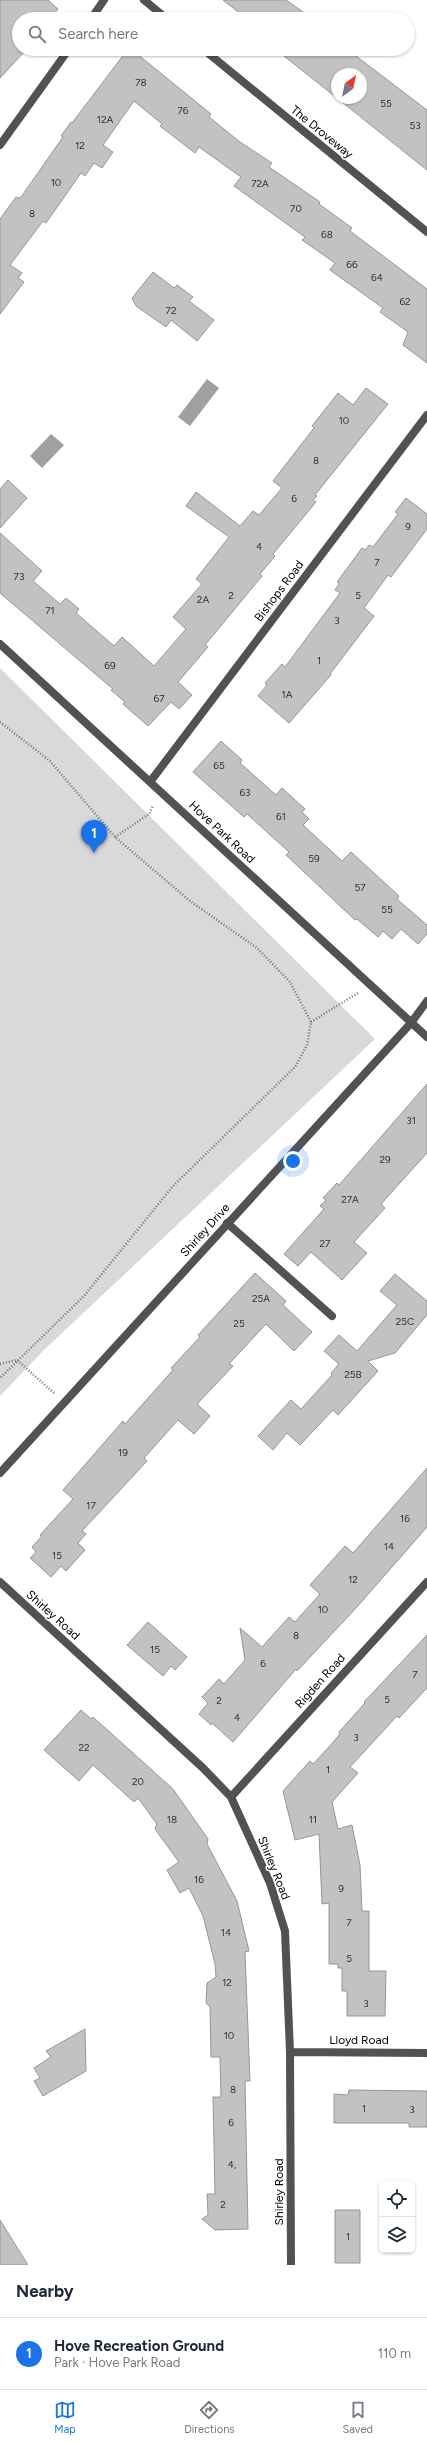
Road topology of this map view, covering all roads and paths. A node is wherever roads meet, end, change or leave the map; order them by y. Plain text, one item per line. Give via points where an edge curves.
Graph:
1 (104, 0) edge
2 (144, 0) edge
3 (96, 12) edge
4 (158, 12) edge
5 (64, 56) edge
6 (212, 56) edge
7 (0, 145) edge
8 (427, 232) edge
9 (427, 415) edge
10 (0, 644) edge
11 (0, 722) edge
12 (150, 782) junction
13 (161, 792) junction
14 (115, 837) junction
15 (371, 985) junction
16 (427, 1001) edge
17 (311, 1022) junction
18 (411, 1023) junction
19 (427, 1037) edge
20 (227, 1224) junction
21 (332, 1316) dead end
22 (17, 1360) junction
23 (0, 1364) edge
24 (0, 1378) edge
25 (64, 1402) junction
26 (0, 1473) edge
27 (0, 1582) edge
28 (427, 1582) edge
29 (231, 1797) junction
30 (290, 2052) junction
31 (427, 2053) edge
32 (291, 2265) edge

1 - 3 street
2 - 4 street
5 - 7 street
6 - 8 street, The Droveway
9 - 12 street, Bishops Road
10 - 12 street, Hove Park Road
11 - 14 path via 50,761
12 - 13 street, Hove Park Road
13 - 14 path via 149,814
13 - 15 street, Hove Park Road
14 - 17 path via 190,900 257,948 290,982
15 - 17 path
15 - 18 street, Hove Park Road
16 - 18 street, Shirley Drive
17 - 22 path via 306,1045 295,1068 173,1186 84,1296
18 - 19 street, Hove Park Road
18 - 20 street, Shirley Drive
20 - 21 street
20 - 25 street, Shirley Drive
22 - 23 path
22 - 24 path
22 - 25 path
25 - 26 street, Shirley Drive
27 - 29 street, Shirley Road via 203,1768
28 - 29 street, Rigden Road
29 - 30 street, Shirley Road via 270,1883 285,1931
30 - 31 street, Lloyd Road
30 - 32 street, Shirley Road

